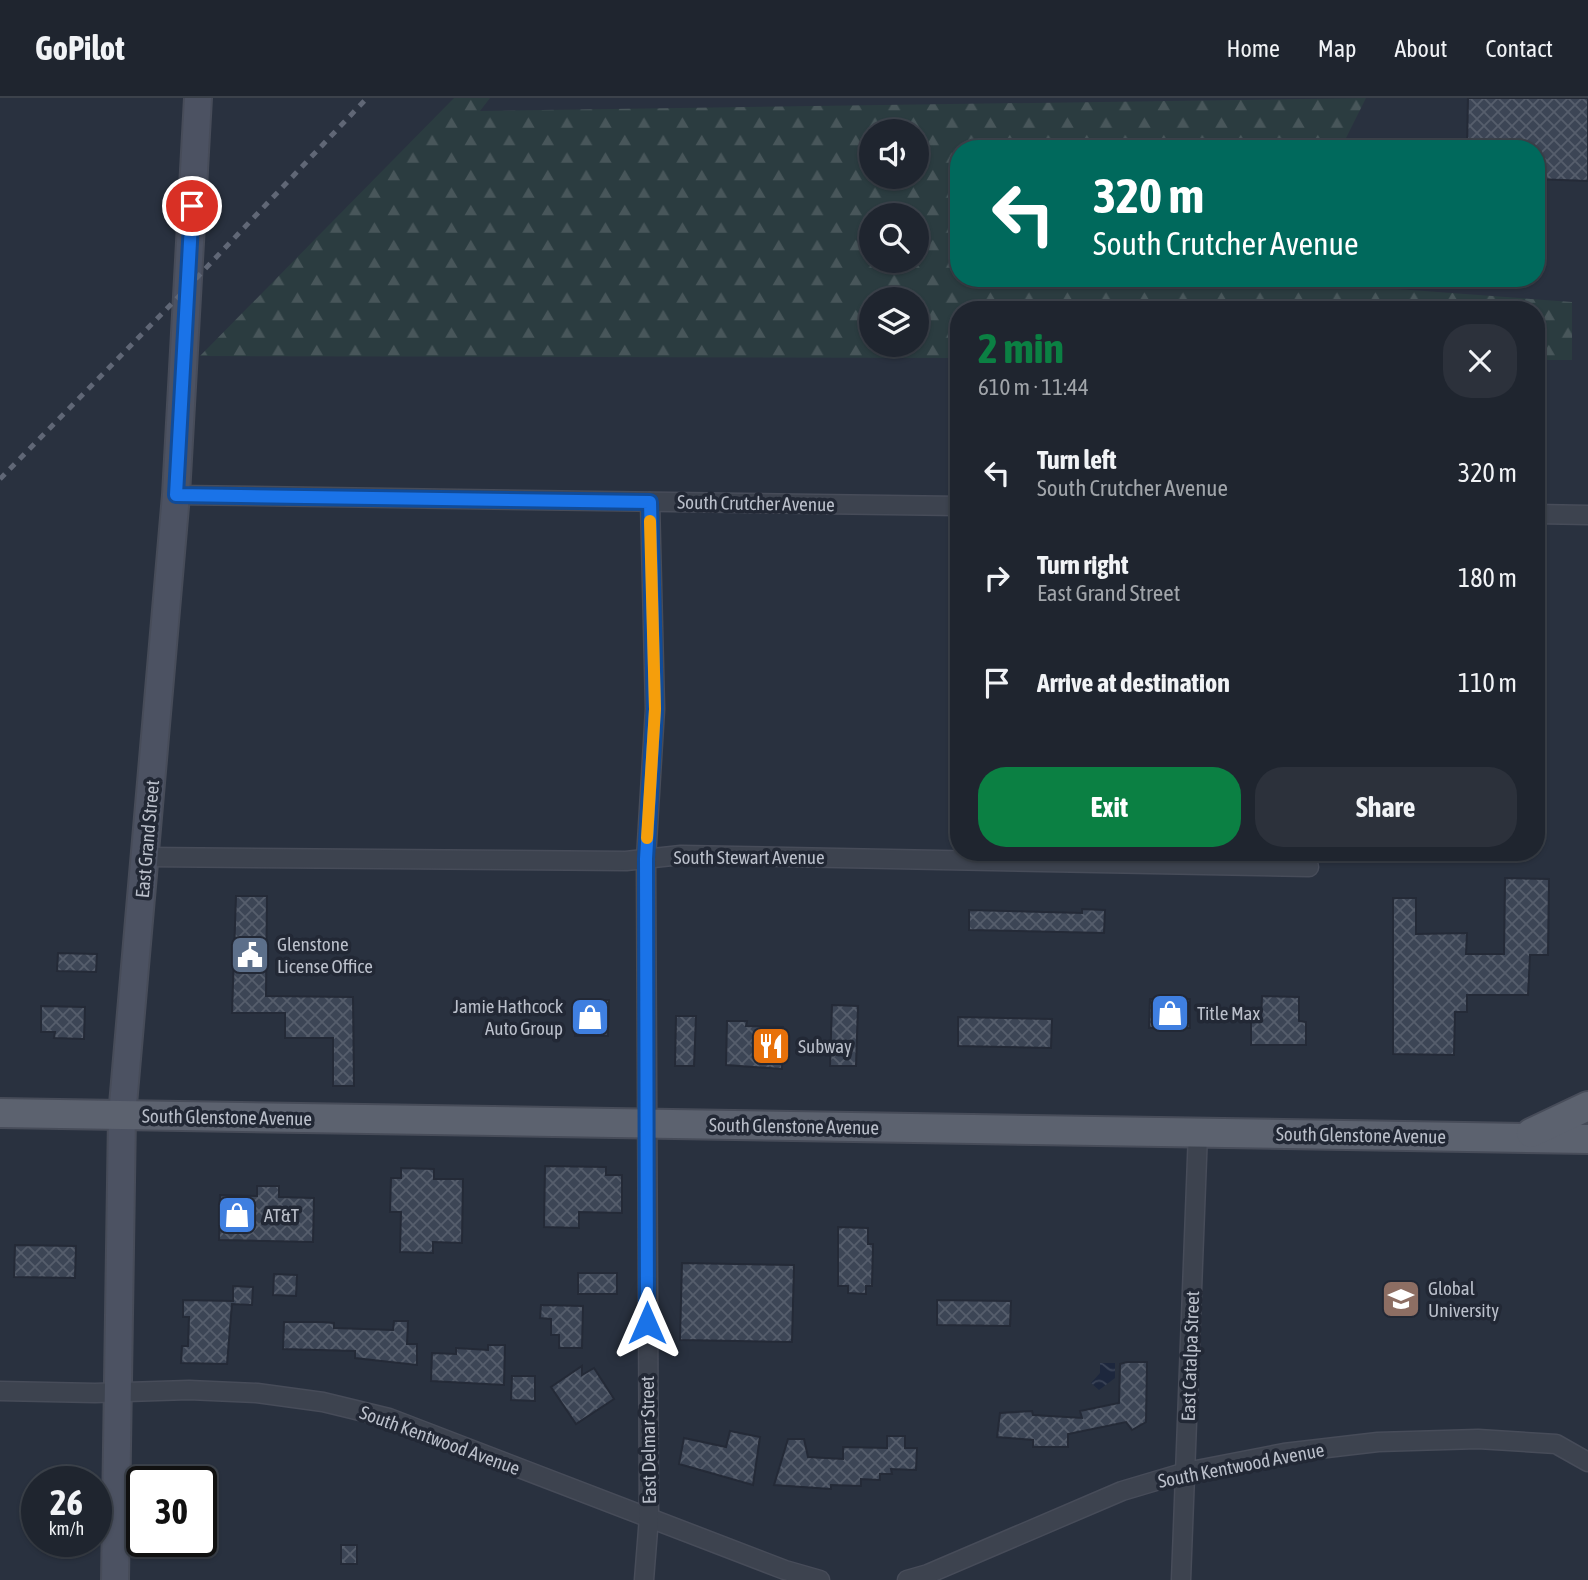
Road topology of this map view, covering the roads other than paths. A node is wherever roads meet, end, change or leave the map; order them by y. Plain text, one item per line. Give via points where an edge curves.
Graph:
1 (198, 98) edge
2 (176, 495) junction
3 (650, 502) junction
4 (950, 506) edge
5 (1545, 514) edge
6 (1588, 515) edge
7 (146, 857) junction
8 (646, 859) junction
9 (950, 860) edge
10 (995, 861) edge
11 (1309, 867) dead end
12 (1588, 1105) edge
13 (0, 1113) edge
14 (122, 1115) junction
15 (646, 1123) junction
16 (1198, 1132) junction
17 (1518, 1138) junction
18 (1588, 1139) edge
19 (0, 1391) edge
20 (118, 1393) junction
21 (1588, 1462) edge
22 (1186, 1472) junction
23 (649, 1517) junction
24 (115, 1580) edge
25 (644, 1580) edge
26 (820, 1580) edge
27 (907, 1580) edge
28 (1181, 1580) edge

1 - 2 main road, East Grand Street
2 - 3 street, South Crutcher Avenue
2 - 7 main road, East Grand Street
3 - 4 street, South Crutcher Avenue
3 - 8 street, East Delmar Street via 655,709
5 - 6 street
7 - 8 street, South Stewart Avenue
7 - 14 main road, East Grand Street
8 - 9 street, South Stewart Avenue via 681,855
8 - 15 street, East Delmar Street
10 - 11 street, South Stewart Avenue
12 - 17 main road
13 - 14 main road, South Glenstone Avenue
14 - 15 main road, South Glenstone Avenue
14 - 20 main road, East Grand Street
15 - 16 main road, South Glenstone Avenue
15 - 23 street, East Delmar Street
16 - 17 main road, South Glenstone Avenue
16 - 22 street, East Catalpa Street
17 - 18 main road, South Glenstone Avenue
19 - 20 street, South Kentwood Avenue
20 - 23 street, South Kentwood Avenue via 234,1391 356,1409
20 - 24 main road, East Grand Street
21 - 22 street, South Kentwood Avenue via 1544,1441 1425,1438 1319,1448
22 - 27 street, South Kentwood Avenue via 1122,1491
22 - 28 street, East Catalpa Street
23 - 25 street, East Delmar Street
23 - 26 street, South Kentwood Avenue

